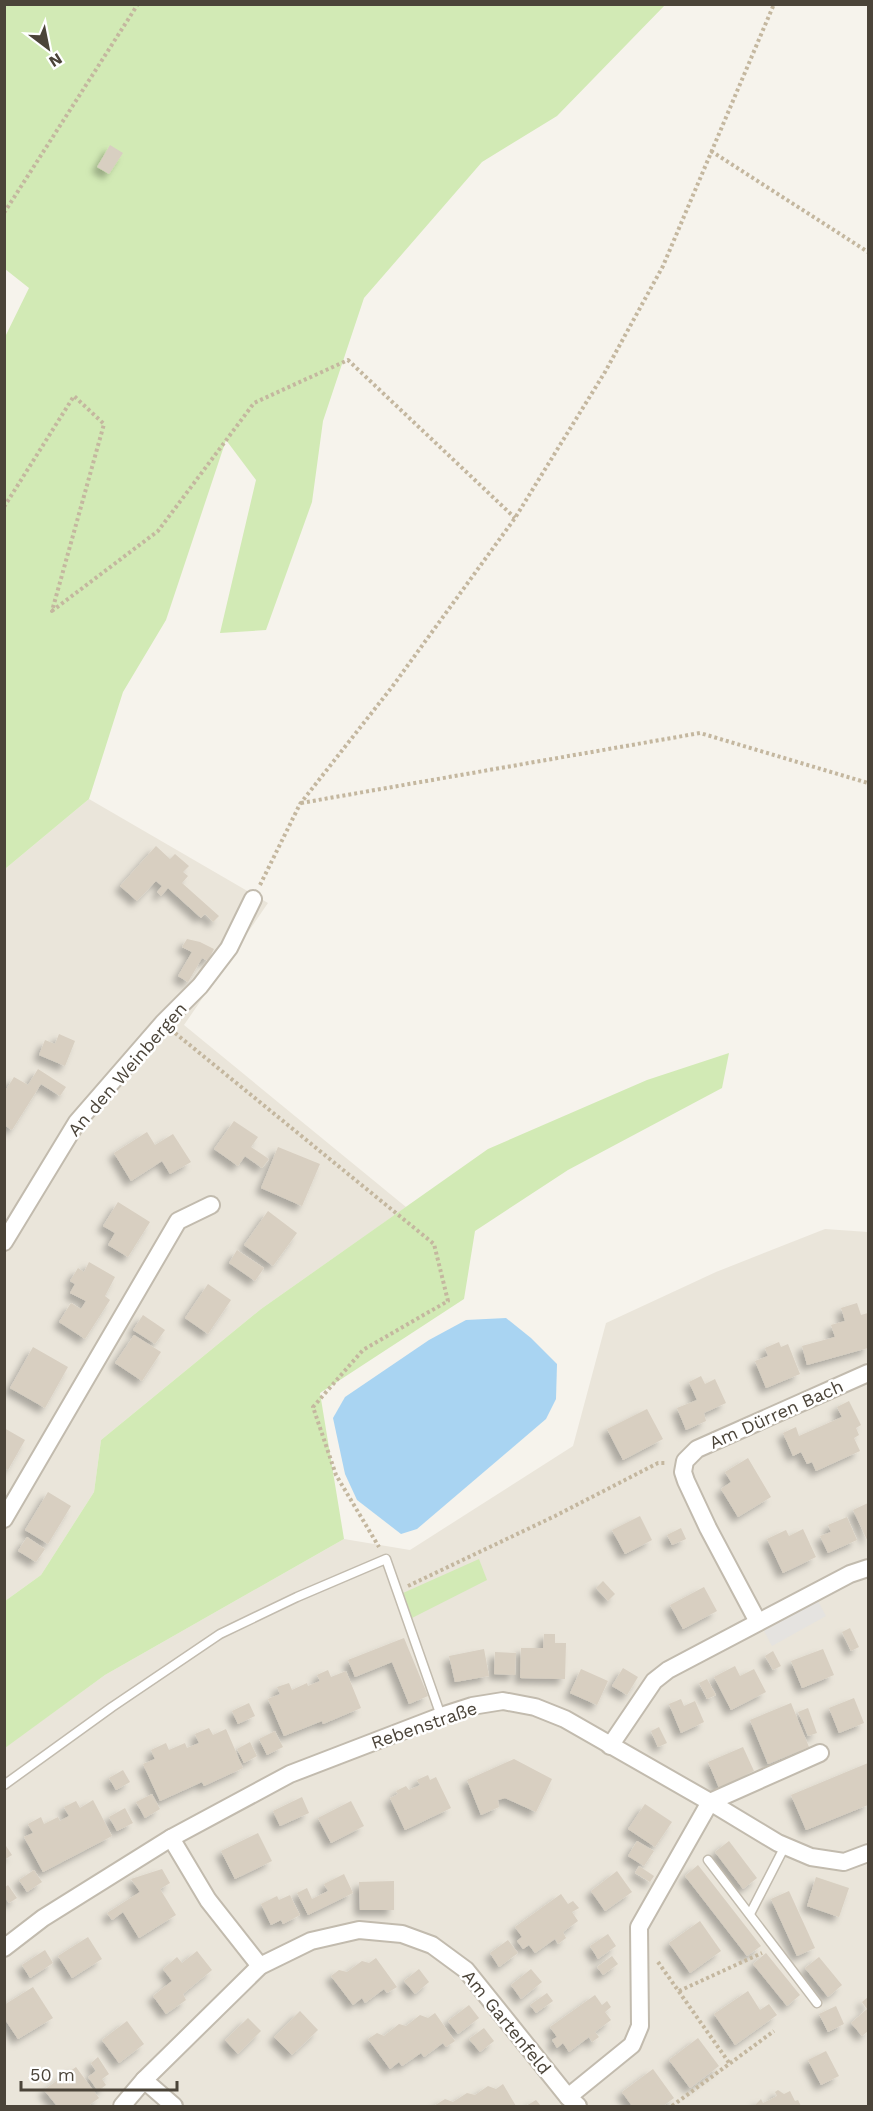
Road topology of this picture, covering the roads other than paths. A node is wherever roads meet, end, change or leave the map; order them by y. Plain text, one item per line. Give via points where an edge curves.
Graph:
1 (253, 899) road end
2 (211, 1205) dead end
3 (4, 1242) edge
4 (868, 1373) edge
5 (4, 1519) edge
6 (868, 1568) edge
7 (758, 1622) junction
8 (441, 1716) junction
9 (610, 1746) junction
10 (820, 1753) dead end
11 (4, 1785) edge
12 (710, 1802) junction
13 (171, 1838) junction
14 (785, 1846) junction
15 (868, 1853) edge
16 (708, 1860) dead end
17 (750, 1914) junction
18 (4, 1948) edge
19 (260, 1965) junction
20 (817, 2003) dead end
21 (144, 2080) junction
22 (573, 2102) edge
23 (122, 2106) edge
24 (174, 2106) edge

1 - 3 street, An den Weinbergen via 229,948 200,987 163,1023 77,1122
2 - 5 street via 178,1221
4 - 7 street, Am Dürren Bach via 698,1449 685,1461 686,1481
6 - 7 street
7 - 9 street via 654,1681
8 - 9 street, Rebenstraße via 503,1701 535,1707 565,1719
8 - 11 lane via 386,1559 220,1634
8 - 13 street, Rebenstraße via 290,1774
9 - 12 street, Rebenstraße
10 - 12 street
12 - 14 street, Rebenstraße
12 - 22 street via 639,1927 640,2026 632,2044
13 - 18 street, Rebenstraße via 43,1918
13 - 19 street via 208,1900
14 - 15 street, Rebenstraße via 811,1857 844,1862
14 - 17 lane
16 - 17 lane
17 - 20 lane
19 - 21 street, Am Gartenfeld
19 - 22 street, Am Gartenfeld via 310,1941 360,1930 402,1934 432,1945 466,1970
21 - 23 street, Am Gartenfeld
21 - 24 street

